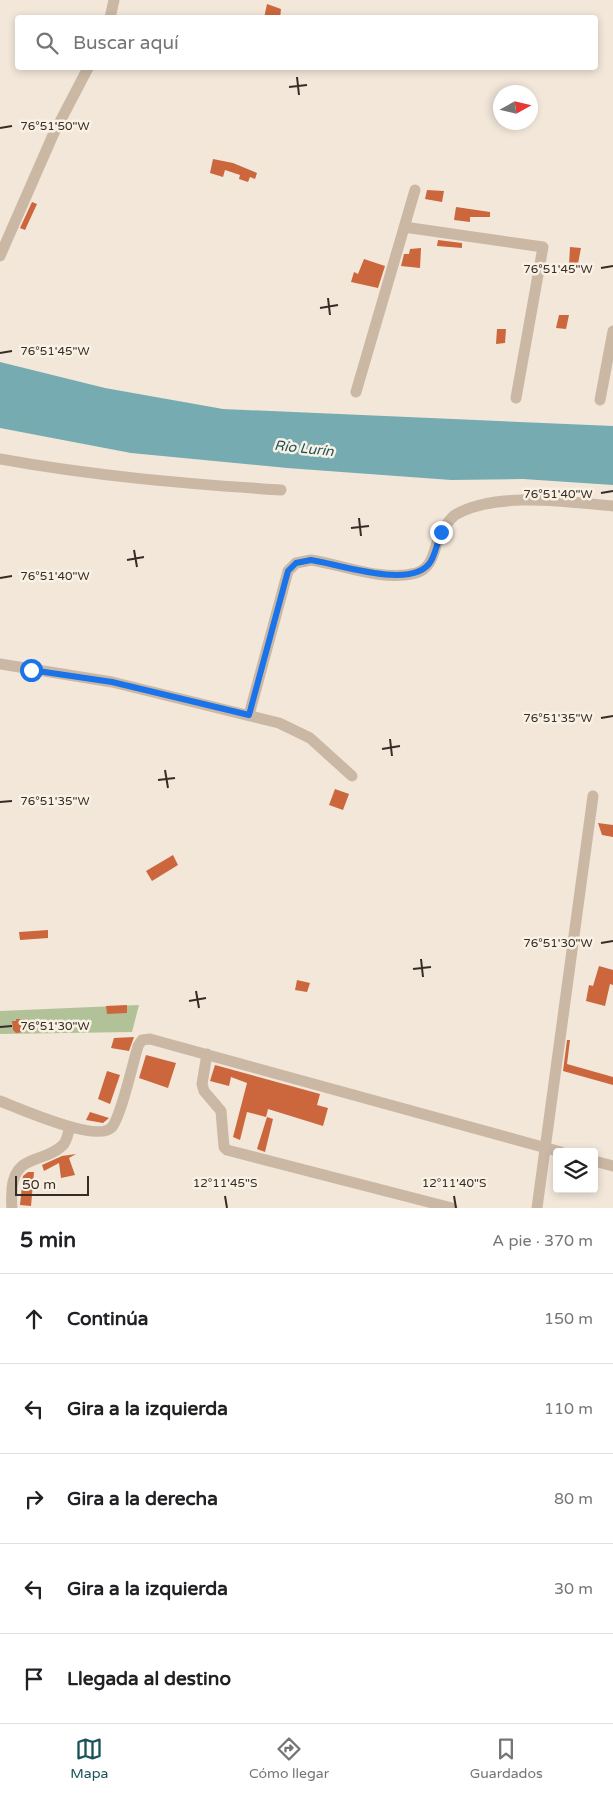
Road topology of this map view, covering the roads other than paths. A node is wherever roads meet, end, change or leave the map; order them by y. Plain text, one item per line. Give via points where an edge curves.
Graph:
1 (114, 0) edge
2 (111, 15) edge
3 (87, 70) edge
4 (415, 190) dead end
5 (404, 227) junction
6 (0, 256) edge
7 (613, 331) edge
8 (356, 392) dead end
9 (516, 398) dead end
10 (600, 400) dead end
11 (0, 459) edge
12 (281, 490) dead end
13 (613, 506) edge
14 (0, 664) edge
15 (249, 715) junction
16 (352, 776) dead end
17 (593, 796) dead end
18 (207, 1054) junction
19 (0, 1101) edge
20 (70, 1127) junction
21 (544, 1147) junction
22 (553, 1150) edge
23 (598, 1162) edge
24 (613, 1166) edge
25 (12, 1208) edge
26 (452, 1208) edge
27 (537, 1208) edge

1 - 2 street
3 - 6 street
4 - 5 street
5 - 8 street
5 - 9 street via 543,247
7 - 10 street
11 - 12 street via 160,482
13 - 15 street via 542,499 504,501 473,508 454,516 441,532 431,562 418,572 400,576 311,560 296,563 288,571
14 - 15 street via 112,682
15 - 16 street via 301,731
17 - 21 street
18 - 20 street via 150,1039 142,1040 111,1128 99,1133
18 - 21 street
18 - 26 street via 202,1084 221,1111 224,1147 227,1150
19 - 20 street
20 - 25 street via 65,1143 56,1151 21,1166 14,1178
21 - 22 street
21 - 27 street
23 - 24 street

